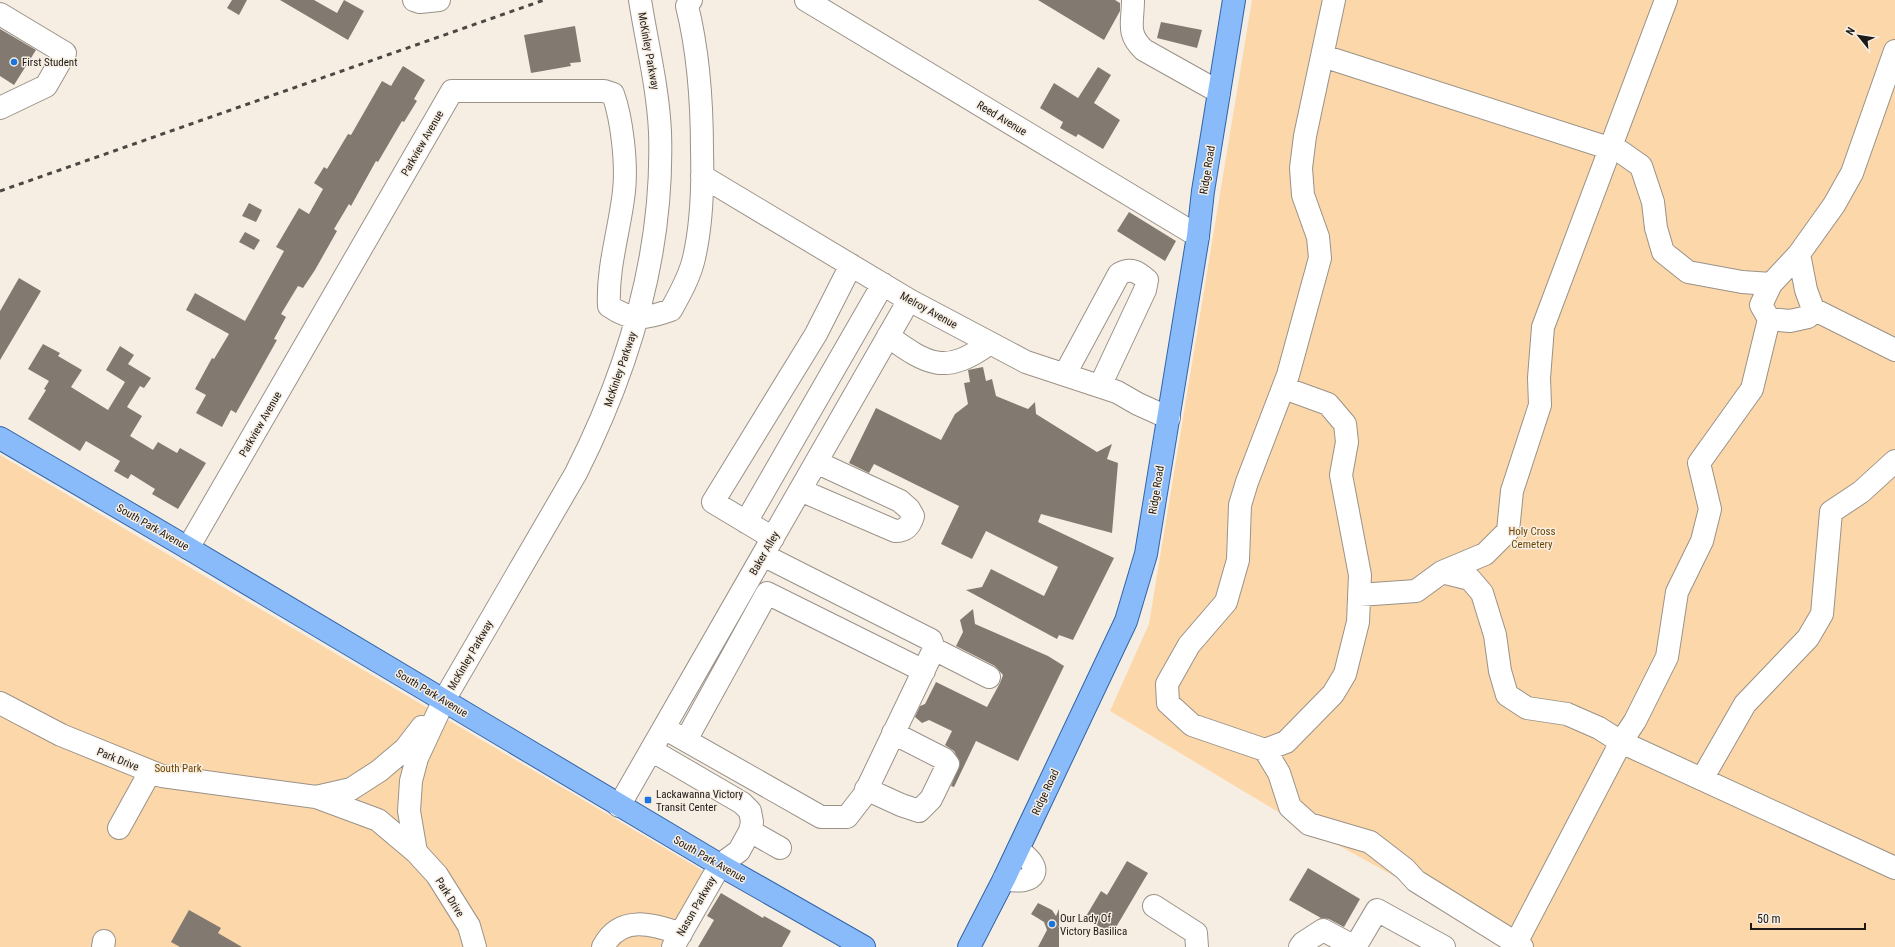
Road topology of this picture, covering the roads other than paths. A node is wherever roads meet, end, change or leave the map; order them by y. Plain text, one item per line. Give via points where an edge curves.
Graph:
1 (414, 0) edge
2 (439, 0) edge
3 (640, 0) edge
4 (691, 0) edge
5 (806, 0) edge
6 (1133, 0) edge
7 (1234, 0) edge
8 (1334, 0) edge
9 (1666, 0) edge
10 (0, 14) edge
11 (1895, 51) edge
12 (1323, 56) junction
13 (1219, 92) junction
14 (0, 108) edge
15 (1610, 149) junction
16 (702, 176) junction
17 (1198, 236) junction
18 (1799, 254) junction
19 (851, 265) junction
20 (1742, 282) junction
21 (883, 284) junction
22 (1771, 284) junction
23 (909, 300) junction
24 (1813, 309) junction
25 (1765, 312) junction
26 (637, 318) junction
27 (888, 336) junction
28 (990, 343) junction
29 (1895, 350) edge
30 (1065, 374) junction
31 (1100, 386) junction
32 (1284, 388) junction
33 (1168, 418) junction
34 (0, 438) edge
35 (1895, 461) edge
36 (816, 462) junction
37 (800, 490) junction
38 (746, 522) junction
39 (768, 547) junction
40 (188, 548) junction
41 (1442, 572) junction
42 (1359, 595) junction
43 (934, 649) junction
44 (924, 671) junction
45 (989, 677) dead end
46 (444, 700) junction
47 (0, 703) edge
48 (664, 728) junction
49 (894, 733) junction
50 (686, 740) junction
51 (1621, 742) junction
52 (651, 750) junction
53 (1265, 750) junction
54 (150, 772) junction
55 (1702, 779) junction
56 (866, 789) junction
57 (316, 797) junction
58 (619, 806) junction
59 (120, 828) dead end
60 (750, 831) junction
61 (780, 848) dead end
62 (416, 852) junction
63 (720, 865) junction
64 (1895, 868) edge
65 (1154, 906) dead end
66 (677, 940) edge
67 (1519, 945) edge
68 (475, 947) edge
69 (603, 947) edge
70 (864, 947) edge
71 (969, 947) edge
72 (1197, 947) edge
73 (1300, 947) edge
74 (1355, 947) edge
75 (1444, 947) edge

1 - 2 street
3 - 26 street, McKinley Parkway via 657,98 660,154 653,238
4 - 16 street via 687,6 694,34 702,99
5 - 17 street, Reed Avenue
6 - 13 street via 1132,36 1136,43
7 - 13 main road, Ridge Road
8 - 12 street
9 - 15 street
10 - 14 street via 65,53 46,86
11 - 18 street via 1852,173 1834,205
12 - 15 street
12 - 32 street via 1305,136 1301,168 1303,195 1318,237 1320,258
13 - 17 main road, Ridge Road
15 - 20 street via 1621,152 1641,166 1653,202 1656,228 1664,252 1688,272
15 - 41 street via 1543,327 1539,378 1540,405 1512,491 1508,531 1485,554
16 - 19 street, Melroy Avenue
16 - 26 street via 701,211 694,258 683,288 671,310 651,317
17 - 33 main road, Ridge Road
18 - 22 street
18 - 24 street via 1806,290
19 - 21 street, Melroy Avenue
19 - 38 street via 816,334 712,502
20 - 22 street
20 - 25 street
21 - 23 street, Melroy Avenue
21 - 38 street
22 - 25 street
23 - 27 street, Baker Alley
23 - 28 street, Melroy Avenue
24 - 25 street via 1808,317 1790,320
24 - 29 street
25 - 51 street via 1752,390 1699,463 1710,509 1702,541 1677,592 1667,657 1636,720
26 - 40 street, Parkview Avenue via 620,314 609,306 608,286 624,190 619,115 613,94 604,91 452,91
26 - 46 street, McKinley Parkway via 622,369 592,443
27 - 28 street via 911,353 929,362 940,364 961,361
27 - 36 street, Baker Alley
28 - 30 street, Melroy Avenue via 1026,362
30 - 31 street, Melroy Avenue
30 - 31 street via 1119,274 1133,270 1147,280 1145,290
31 - 33 street, Melroy Avenue
32 - 42 street via 1328,404 1345,424 1347,442 1341,475 1360,575
32 - 53 street via 1240,505 1238,560 1226,602 1189,645 1167,684 1168,703 1192,725
33 - 71 main road, Ridge Road via 1146,554 1126,621 1018,850
34 - 40 main road, South Park Avenue
35 - 55 street via 1861,492 1832,512 1822,614 1808,638 1744,704
36 - 37 street, Baker Alley
36 - 37 street via 900,501 909,508 913,516 910,526 902,531 895,531
37 - 39 street, Baker Alley
38 - 39 street
39 - 43 street via 931,640
39 - 48 street, Baker Alley
40 - 46 main road, South Park Avenue
41 - 42 street via 1416,591
41 - 51 street via 1470,579 1482,593 1495,635 1500,671 1507,695 1527,708 1567,714 1599,728
42 - 53 street via 1358,622 1345,674 1333,694 1286,742
43 - 44 street
43 - 45 street
44 - 49 street
44 - 50 street via 767,593
46 - 57 street, Park Drive via 405,749 379,771 351,789
46 - 58 main road, South Park Avenue
46 - 62 street via 417,758 411,781 409,811
47 - 54 street, Park Drive via 61,735
48 - 50 street
48 - 52 street, Baker Alley
49 - 56 street
49 - 56 street via 944,759 948,764 931,799 919,811
50 - 56 street via 821,817 847,817
51 - 55 street
51 - 67 street
52 - 58 street, Baker Alley
52 - 60 street via 742,803 750,811
53 - 67 street via 1279,773 1290,807 1309,824 1370,842 1405,869 1416,881
54 - 57 street, Park Drive via 162,776
54 - 59 street
55 - 64 street
57 - 62 street, Park Drive via 378,820
58 - 63 main road, South Park Avenue
60 - 61 street
60 - 63 street via 739,851
62 - 68 street, Park Drive via 437,875 469,926
63 - 66 street, Nason Parkway
63 - 70 main road, South Park Avenue
65 - 72 street via 1196,933
66 - 69 street via 655,925 639,924 618,930
73 - 74 street via 1324,930
74 - 75 street via 1377,910

